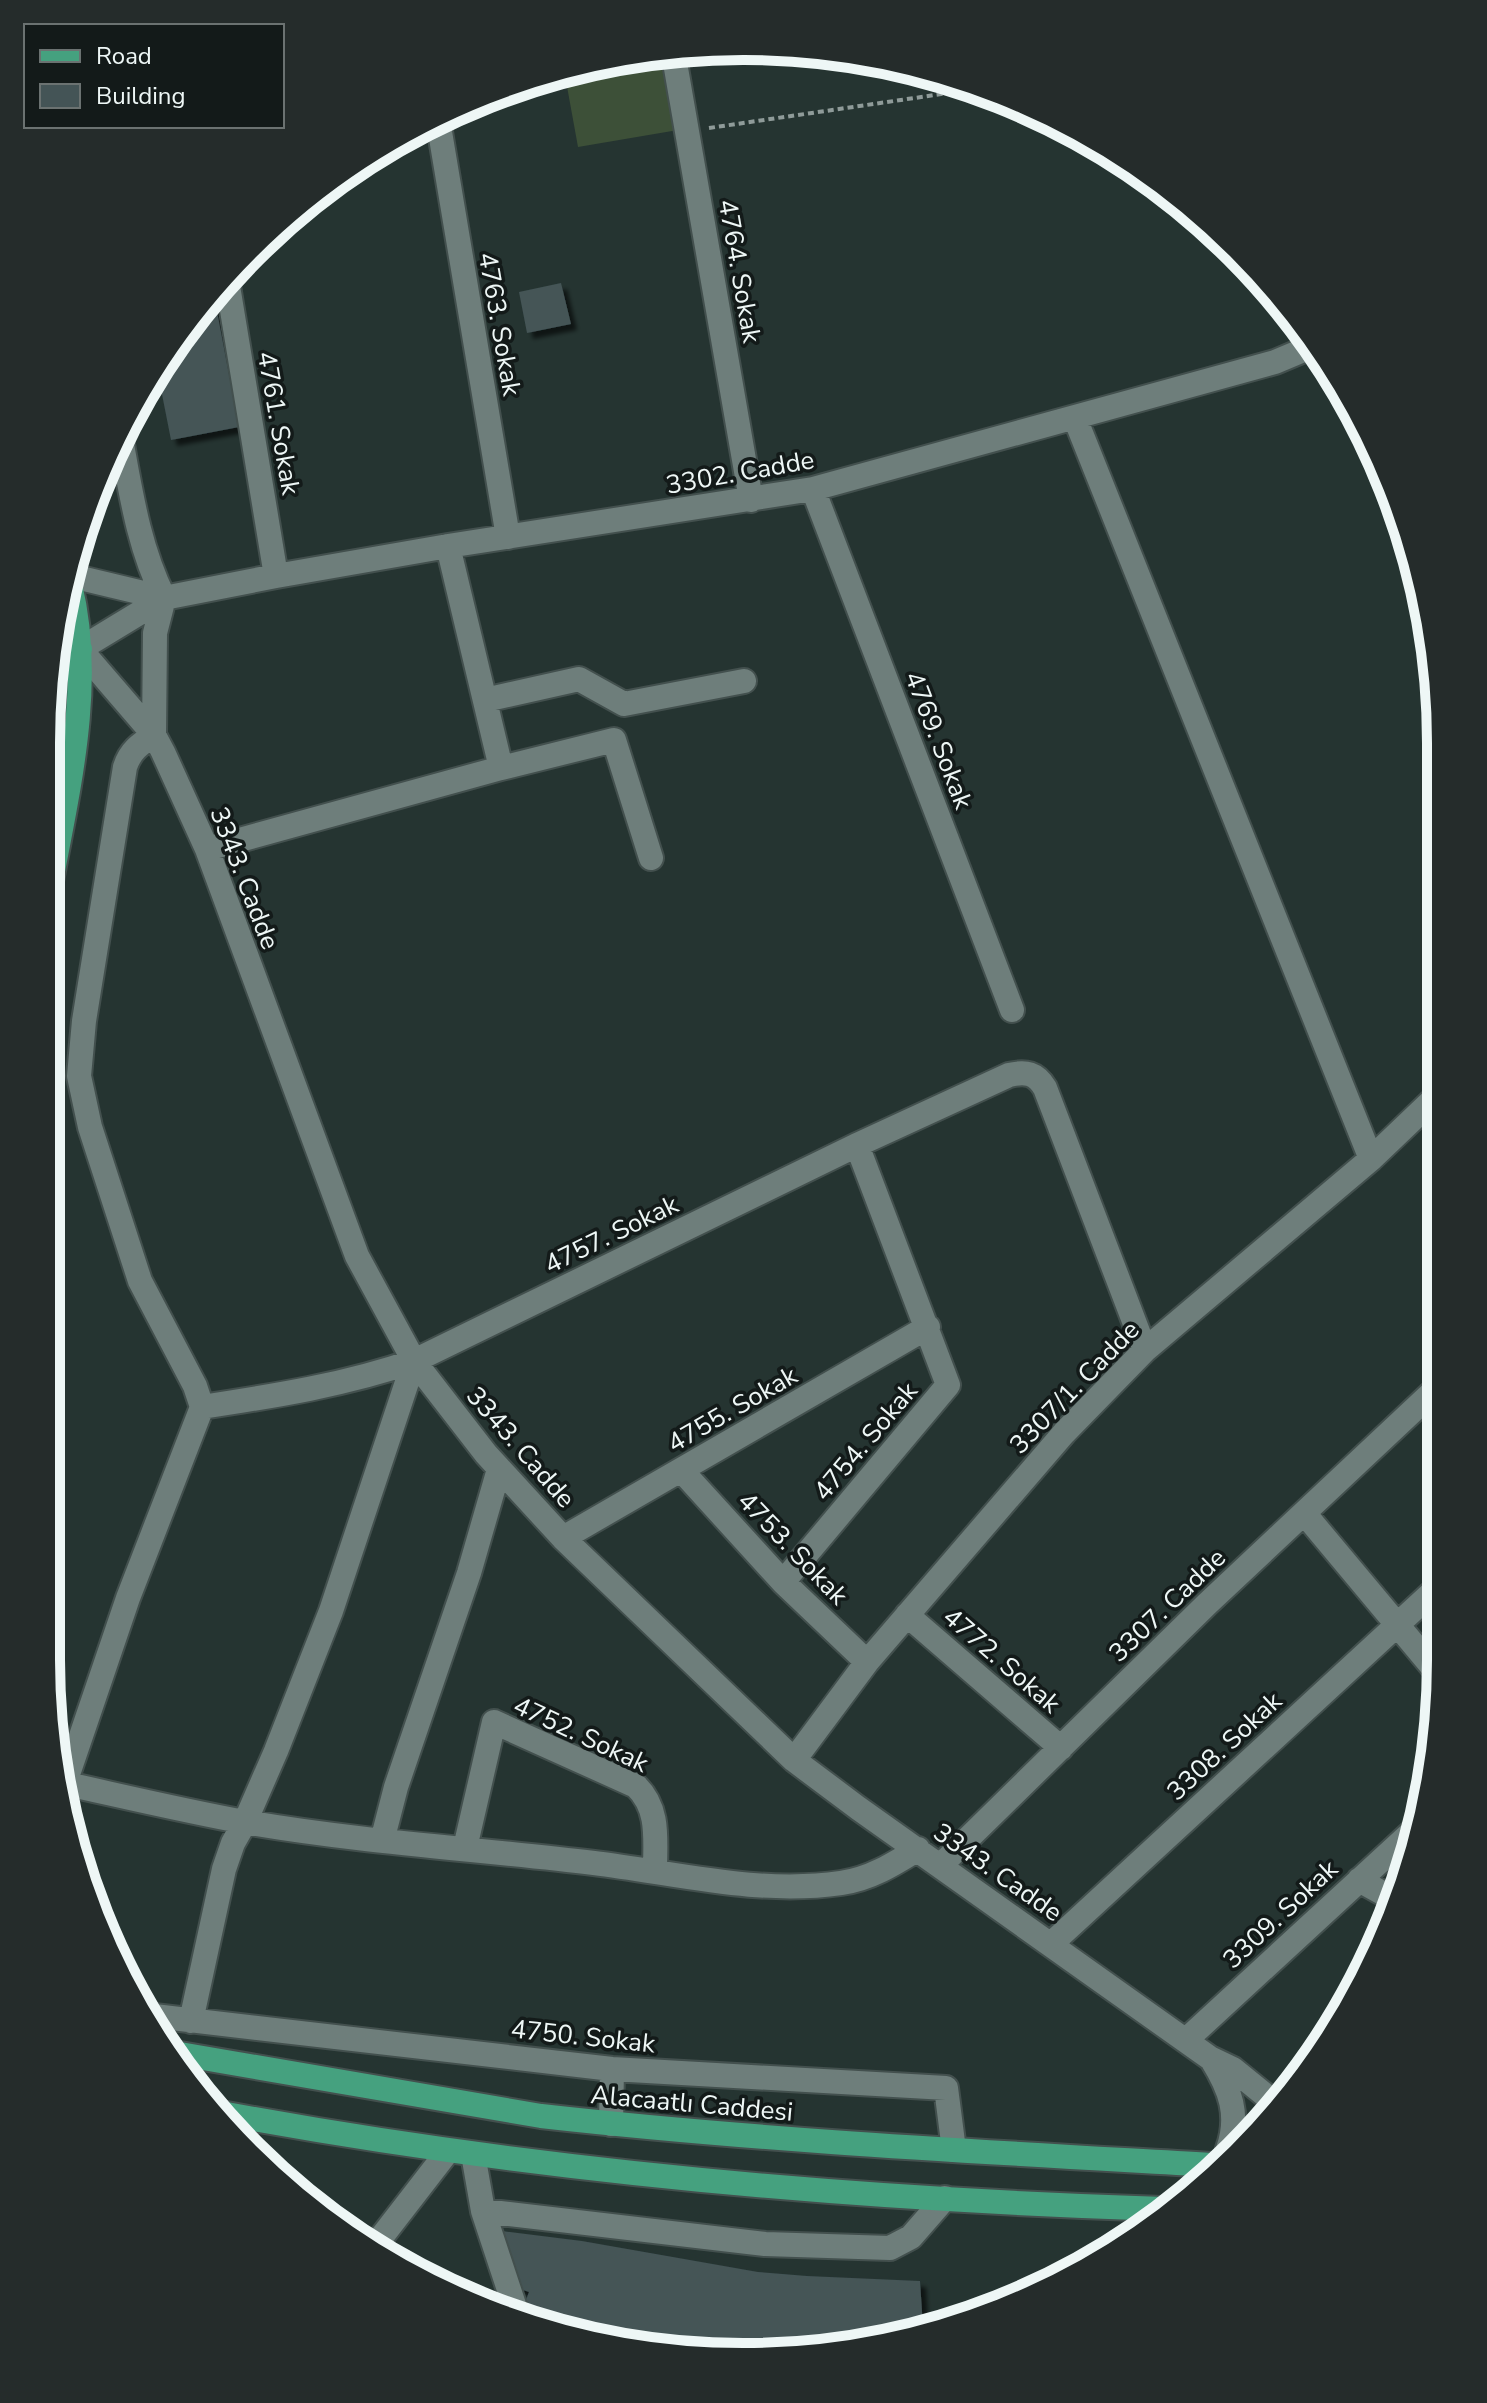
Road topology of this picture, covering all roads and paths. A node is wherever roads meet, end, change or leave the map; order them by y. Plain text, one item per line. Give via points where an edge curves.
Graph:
1 (675, 64) edge
2 (952, 93) edge
3 (440, 131) edge
4 (687, 132) junction
5 (229, 294) edge
6 (1302, 350) edge
7 (1075, 418) junction
8 (124, 455) edge
9 (813, 489) junction
10 (751, 500) junction
11 (508, 537) junction
12 (448, 546) junction
13 (276, 576) junction
14 (80, 578) edge
15 (164, 598) junction
16 (74, 608) edge
17 (80, 649) junction
18 (66, 651) edge
19 (744, 681) dead end
20 (485, 700) junction
21 (154, 735) junction
22 (501, 768) junction
23 (60, 825) edge
24 (207, 849) junction
25 (651, 858) dead end
26 (1012, 1010) dead end
27 (1427, 1106) edge
28 (857, 1145) junction
29 (1371, 1159) junction
30 (928, 1327) junction
31 (1145, 1350) junction
32 (414, 1361) junction
33 (1427, 1397) edge
34 (202, 1407) junction
35 (499, 1469) junction
36 (682, 1471) junction
37 (1304, 1513) junction
38 (563, 1538) junction
39 (783, 1582) junction
40 (1427, 1597) edge
41 (907, 1615) junction
42 (1397, 1624) junction
43 (1427, 1660) edge
44 (867, 1662) junction
45 (1061, 1748) junction
46 (794, 1760) junction
47 (70, 1771) edge
48 (71, 1783) edge
49 (245, 1822) junction
50 (1403, 1840) edge
51 (382, 1841) junction
52 (465, 1848) junction
53 (918, 1849) junction
54 (941, 1865) junction
55 (655, 1871) junction
56 (1359, 1880) junction
57 (1385, 1894) edge
58 (1051, 1944) junction
59 (162, 2017) edge
60 (191, 2021) junction
61 (1186, 2040) junction
62 (186, 2055) edge
63 (1210, 2058) junction
64 (612, 2069) junction
65 (1268, 2097) edge
66 (235, 2116) edge
67 (611, 2124) junction
68 (1231, 2139) edge
69 (954, 2150) junction
70 (448, 2151) junction
71 (473, 2154) junction
72 (1203, 2165) edge
73 (945, 2198) junction
74 (483, 2211) junction
75 (1141, 2215) edge
76 (381, 2238) edge
77 (513, 2303) edge

1 - 4 street, 4764. Sokak
2 - 4 path
3 - 11 street, 4763. Sokak
4 - 10 street, 4764. Sokak
5 - 13 street, 4761. Sokak
6 - 7 street, 3302. Cadde
7 - 9 street, 3302. Cadde
7 - 29 street
8 - 15 street via 140,537
9 - 10 street, 3302. Cadde
9 - 26 street, 4769. Sokak
10 - 11 street, 3302. Cadde
11 - 12 street, 3302. Cadde
12 - 13 street, 3302. Cadde
12 - 20 street
13 - 15 street, 3302. Cadde
14 - 15 street, 3302. Cadde
15 - 17 street, 3302. Cadde
15 - 21 street via 155,633
16 - 17 main road
17 - 18 main road
17 - 21 street, 3343. Cadde
17 - 23 main road via 80,700
19 - 20 street via 624,704 579,679
20 - 22 street
21 - 24 street, 3343. Cadde
21 - 34 street via 137,745 125,767 79,1076 90,1127 140,1281
22 - 24 street
22 - 25 street via 614,740
24 - 32 street, 3343. Cadde via 357,1256
27 - 29 street, 3307/1. Cadde
28 - 30 street, 4754. Sokak
28 - 31 street, 4757. Sokak via 1009,1075 1022,1071 1040,1079
28 - 32 street, 4757. Sokak
29 - 31 street, 3307/1. Cadde
30 - 36 street, 4755. Sokak
30 - 39 street, 4754. Sokak via 948,1385
31 - 41 street, 3307/1. Cadde via 1064,1433
32 - 34 street, 4757. Sokak via 305,1391
32 - 35 street, 3343. Cadde
32 - 49 street via 331,1611
33 - 37 street, 3307. Cadde
34 - 47 street via 128,1598
35 - 38 street, 3343. Cadde
35 - 51 street
36 - 38 street, 4755. Sokak
36 - 39 street, 4753. Sokak
37 - 42 street
37 - 45 street, 3307. Cadde
38 - 46 street, 3343. Cadde
39 - 44 street, 4753. Sokak
40 - 42 street, 3308. Sokak
41 - 44 street, 3307/1. Cadde
41 - 45 street, 4772. Sokak
42 - 43 street
42 - 58 street, 3308. Sokak
44 - 46 street, 3307/1. Cadde
45 - 54 street, 3307. Cadde
46 - 53 street, 3343. Cadde
48 - 49 street
49 - 51 street
49 - 60 street via 224,1869
50 - 56 street, 3309. Sokak
51 - 52 street
52 - 55 street
52 - 55 street, 4752. Sokak via 494,1722 636,1786 651,1805
53 - 54 street, 3343. Cadde
53 - 55 street via 873,1875 842,1883 737,1885
54 - 58 street, 3343. Cadde
56 - 57 street
56 - 61 street, 3309. Sokak
58 - 61 street, 3343. Cadde
59 - 60 street, 4750. Sokak
60 - 64 street, 4750. Sokak
61 - 63 street, 3343. Cadde
62 - 67 main road, Alacaatlı Caddesi
63 - 65 street, 3343. Cadde
63 - 68 street, 3343. Cadde via 1231,2095
64 - 67 street
64 - 69 street, 4750. Sokak via 946,2088
66 - 70 main road
67 - 69 main road, Alacaatlı Caddesi
69 - 72 main road, Alacaatlı Caddesi
70 - 71 main road
70 - 76 street
71 - 73 main road via 690,2181
71 - 74 street
73 - 74 street via 911,2237 890,2248 751,2242
73 - 75 main road
74 - 77 street

